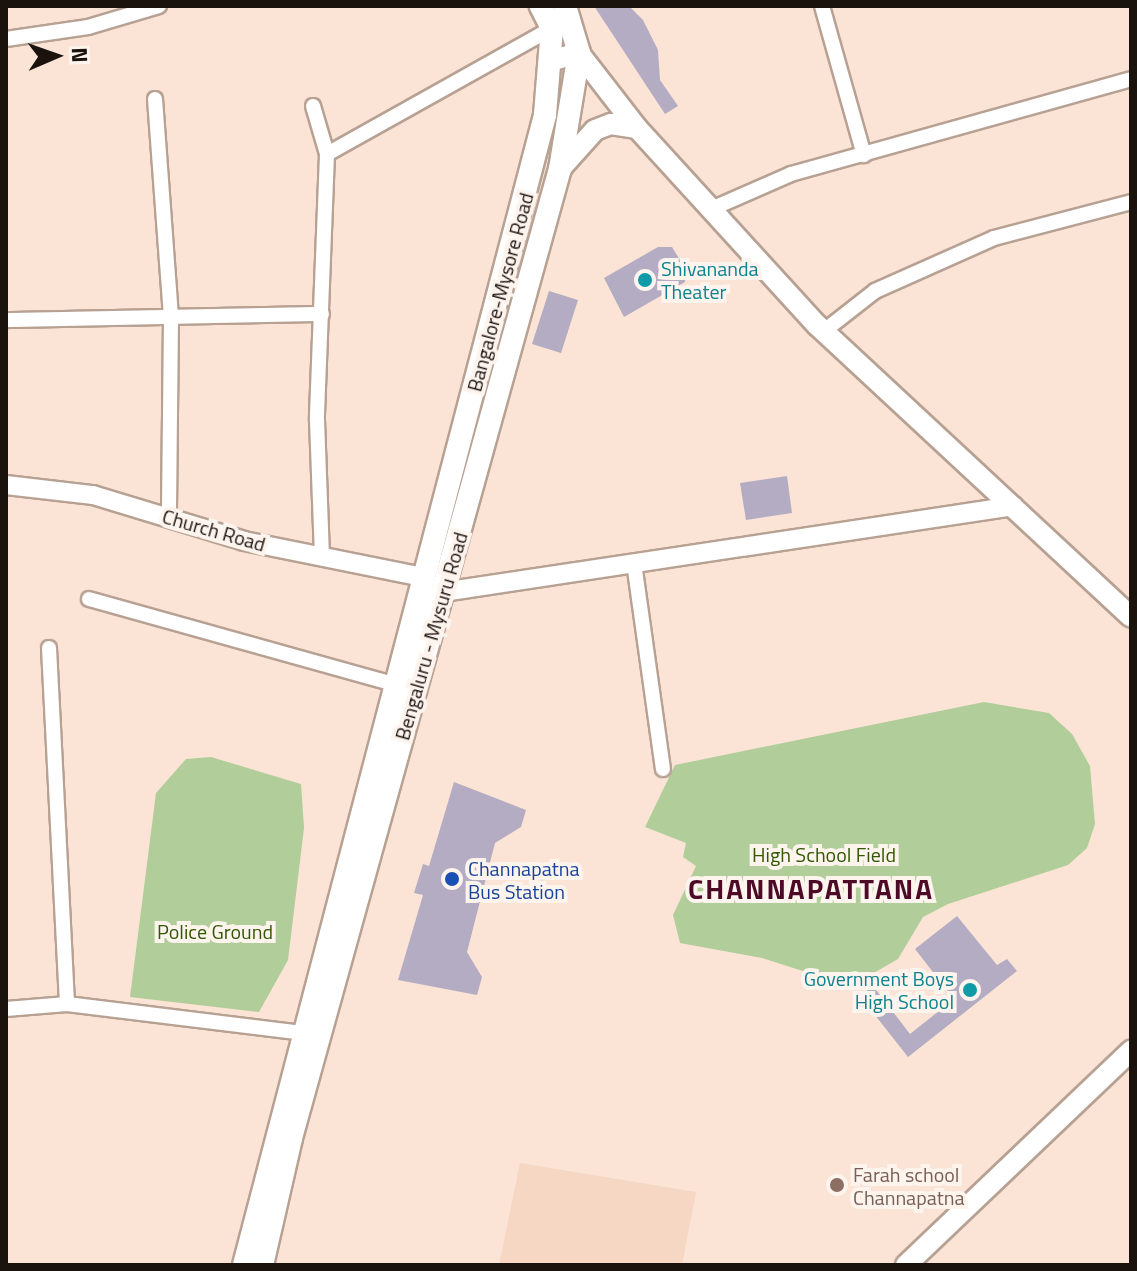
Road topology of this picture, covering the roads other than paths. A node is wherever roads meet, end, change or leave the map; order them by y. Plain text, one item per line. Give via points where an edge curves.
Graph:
1 (159, 6) edge
2 (541, 6) edge
3 (565, 6) edge
4 (822, 6) edge
5 (563, 29) junction
6 (6, 39) edge
7 (579, 53) junction
8 (553, 60) junction
9 (1131, 79) edge
10 (155, 99) dead end
11 (313, 106) dead end
12 (637, 128) junction
13 (327, 154) junction
14 (864, 155) junction
15 (560, 169) junction
16 (1131, 202) edge
17 (711, 209) junction
18 (322, 314) junction
19 (171, 319) junction
20 (6, 320) edge
21 (824, 331) junction
22 (6, 485) edge
23 (1014, 506) junction
24 (169, 518) junction
25 (322, 557) junction
26 (634, 563) junction
27 (423, 577) junction
28 (443, 592) junction
29 (89, 599) dead end
30 (1131, 617) edge
31 (49, 648) dead end
32 (394, 684) junction
33 (390, 743) junction
34 (663, 769) dead end
35 (322, 993) junction
36 (67, 1004) junction
37 (6, 1009) edge
38 (304, 1033) junction
39 (1131, 1051) edge
40 (244, 1265) edge
41 (262, 1265) edge
42 (906, 1265) edge

1 - 6 street via 88,27
2 - 5 main road, Bangalore-Mysore Road
3 - 5 main road, Bengaluru - Mysuru Road
4 - 14 street
5 - 7 main road, Bengaluru - Mysuru Road
5 - 8 main road, Bangalore-Mysore Road
5 - 13 street
7 - 8 main road
7 - 12 main road
7 - 15 main road, Bengaluru - Mysuru Road
8 - 27 main road, Bangalore-Mysore Road via 532,173
9 - 14 street
10 - 19 street
11 - 13 street
12 - 15 main road via 611,124 595,130
12 - 17 main road
13 - 18 street
14 - 17 street via 791,174
15 - 28 main road, Bengaluru - Mysuru Road
16 - 21 street via 994,238 875,291
17 - 21 main road
18 - 19 street
18 - 25 street via 317,420
19 - 20 street
19 - 24 street
21 - 23 main road
22 - 24 street, Church Road via 93,495
23 - 26 street
23 - 30 main road
24 - 25 street, Church Road
25 - 27 street, Church Road
26 - 28 street
26 - 34 street
27 - 32 main road, Bengaluru - Mysuru Road
28 - 33 main road, Bengaluru - Mysuru Road
29 - 32 street
31 - 36 street
32 - 33 main road, Bengaluru - Mysuru Road
33 - 35 main road, Bengaluru - Mysuru Road
35 - 38 main road, Bengaluru - Mysuru Road
35 - 41 main road, Bengaluru - Mysuru Road
36 - 37 street
36 - 38 street
38 - 40 main road, Bengaluru - Mysuru Road
39 - 42 main road

